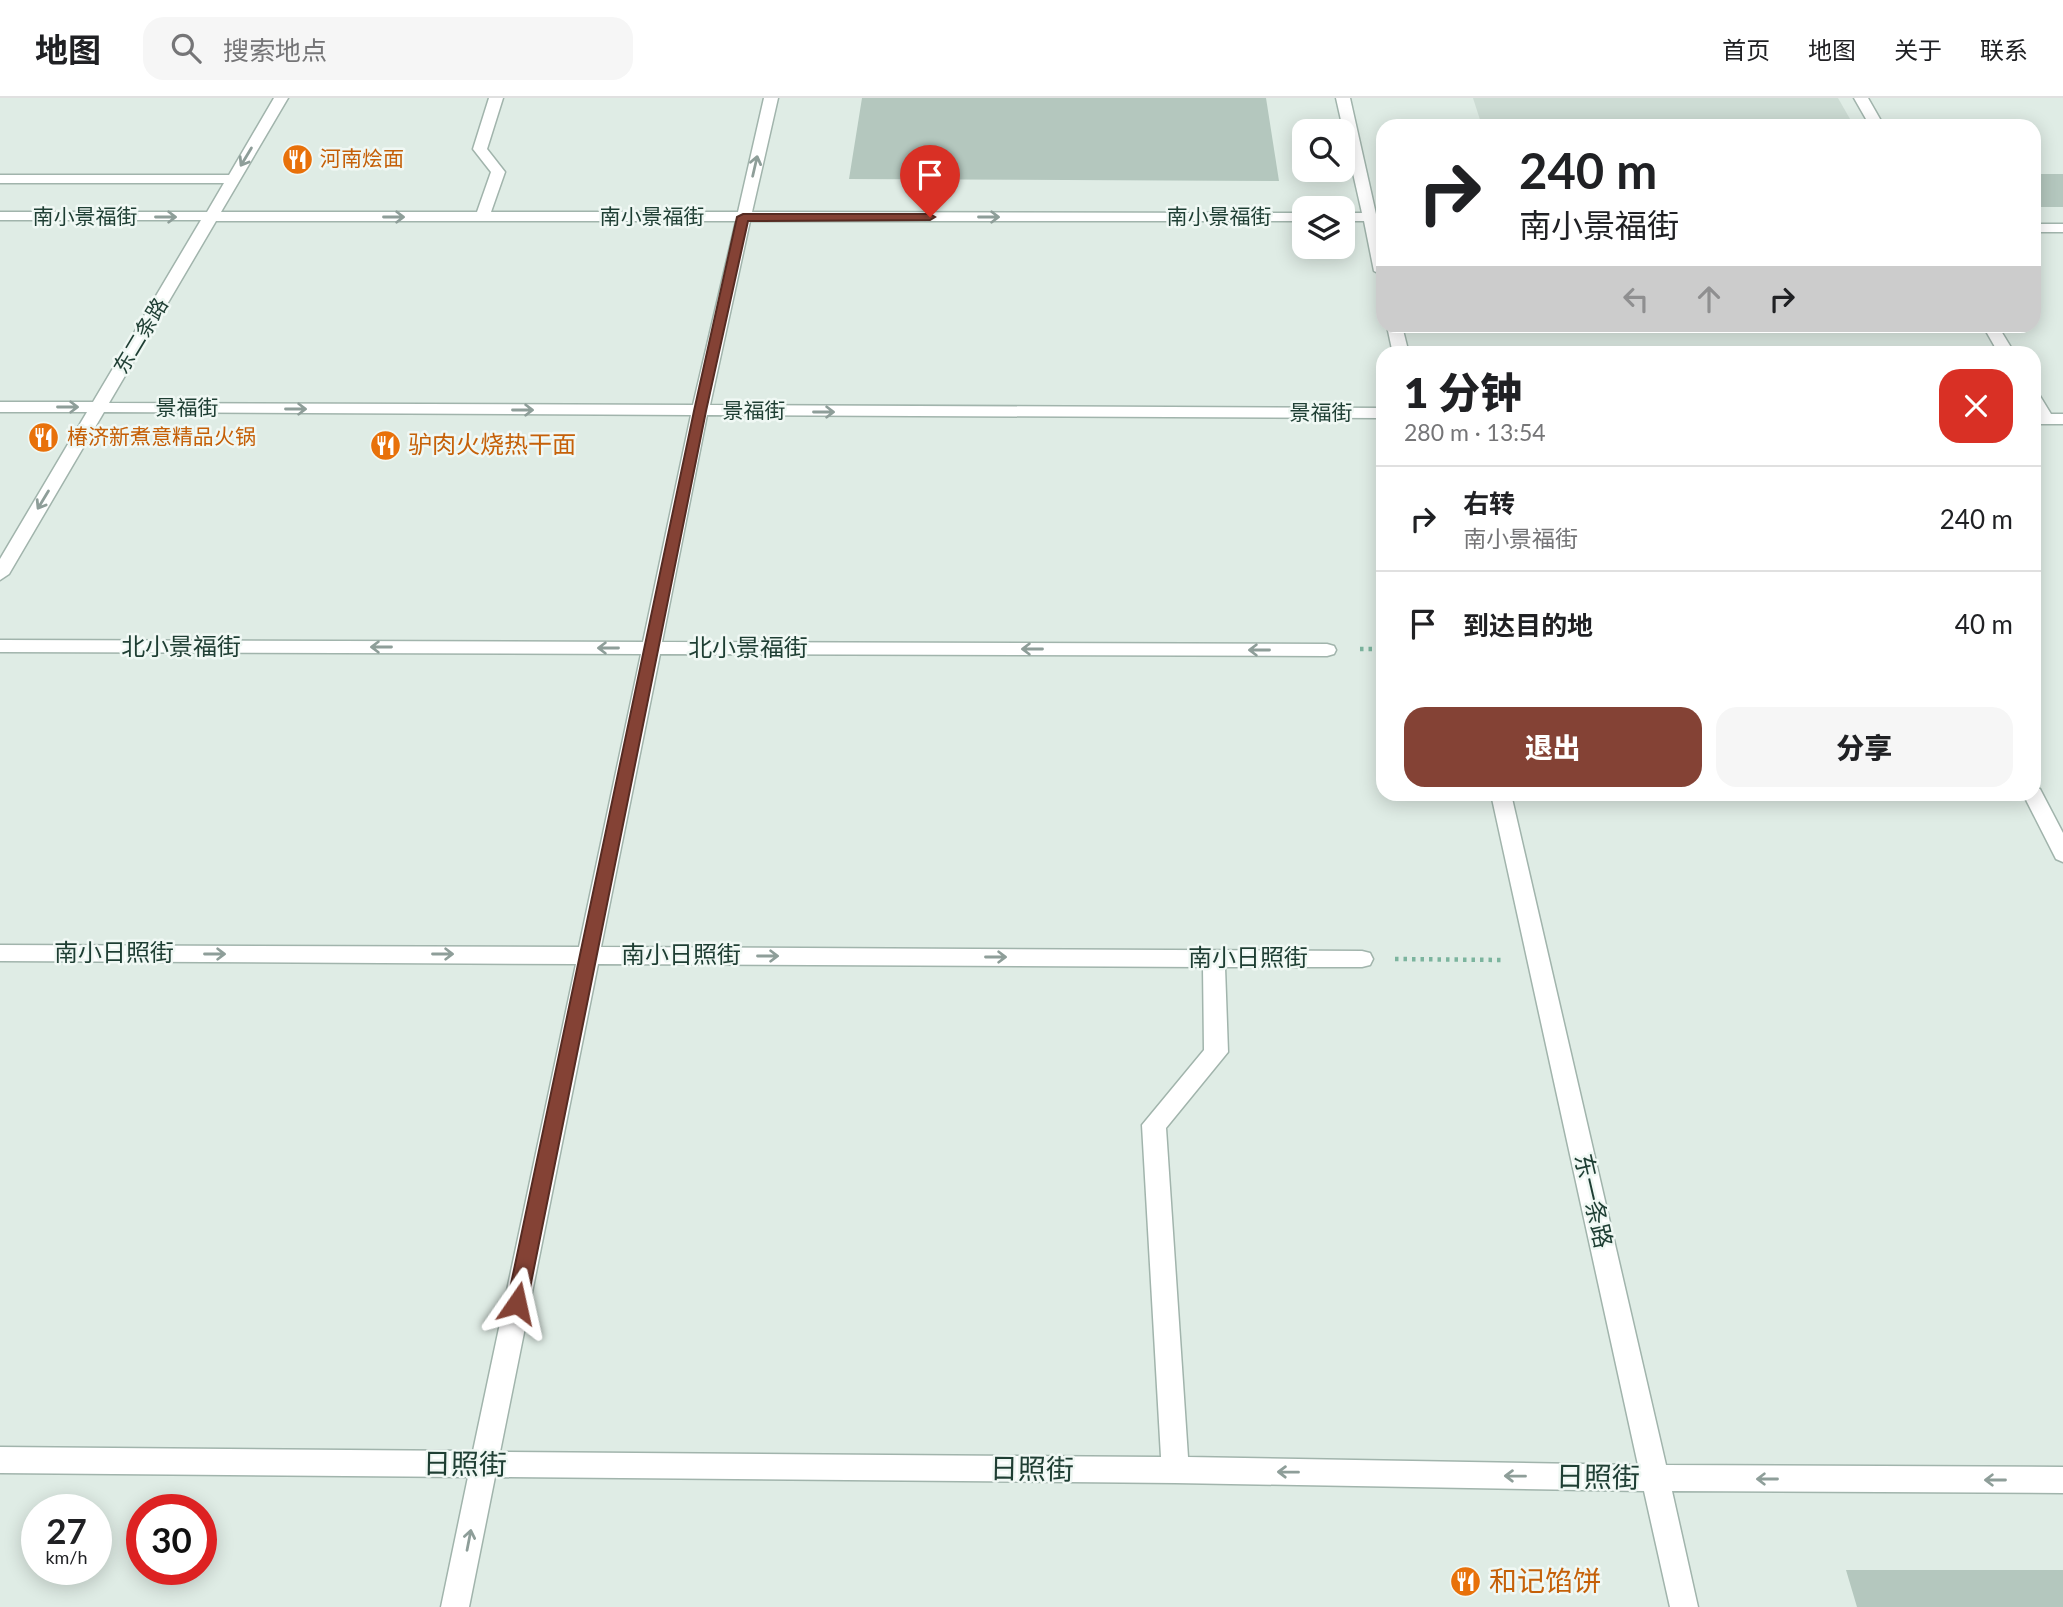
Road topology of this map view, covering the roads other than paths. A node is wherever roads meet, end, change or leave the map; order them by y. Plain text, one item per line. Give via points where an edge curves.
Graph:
1 (281, 98) edge
2 (496, 98) edge
3 (771, 98) edge
4 (1343, 98) edge
5 (1861, 98) edge
6 (1873, 119) edge
7 (0, 179) edge
8 (233, 179) junction
9 (0, 216) edge
10 (211, 217) junction
11 (482, 217) junction
12 (743, 217) junction
13 (1292, 217) edge
14 (1355, 217) edge
15 (1370, 217) junction
16 (2041, 228) edge
17 (2063, 228) edge
18 (1376, 244) edge
19 (0, 407) edge
20 (98, 408) junction
21 (700, 411) junction
22 (1376, 413) edge
23 (2041, 419) edge
24 (2063, 419) edge
25 (0, 574) edge
26 (0, 646) edge
27 (651, 648) junction
28 (1327, 650) dead end
29 (1503, 801) edge
30 (2036, 801) edge
31 (2063, 854) edge
32 (0, 953) edge
33 (588, 955) junction
34 (1214, 958) junction
35 (1362, 959) road end
36 (0, 1460) edge
37 (484, 1464) junction
38 (1175, 1471) junction
39 (1655, 1478) junction
40 (2063, 1480) edge
41 (455, 1607) edge
42 (1684, 1607) edge

1 -> 8 street, 东二条路
2 - 11 street via 480,149 498,172
12 -> 3 street
4 - 15 street
5 - 6 street
7 - 8 street
8 - 10 street, 东二条路
9 -> 10 street, 南小景福街
10 -> 11 street, 南小景福街
10 - 20 street, 东二条路
11 - 12 street, 南小景福街
12 -> 13 street, 南小景福街
12 - 21 street
14 - 15 street
15 - 18 street
16 - 17 street
19 -> 20 street, 景福街
20 -> 21 street, 景福街
20 -> 25 street, 东二条路
21 -> 22 street, 景福街
21 - 27 street
23 - 24 street
27 -> 26 street, 北小景福街
28 -> 27 street, 北小景福街
27 - 33 street
29 - 39 street, 东一条路
30 - 31 street
32 -> 33 street, 南小日照街
33 -> 34 street, 南小日照街
33 - 37 street
34 - 35 street, 南小日照街
34 - 38 street via 1216,1052 1154,1125
36 - 37 street, 日照街
37 - 38 street, 日照街
41 -> 37 street
39 -> 38 street, 日照街
40 -> 39 street, 日照街
39 - 42 street, 东一条路

